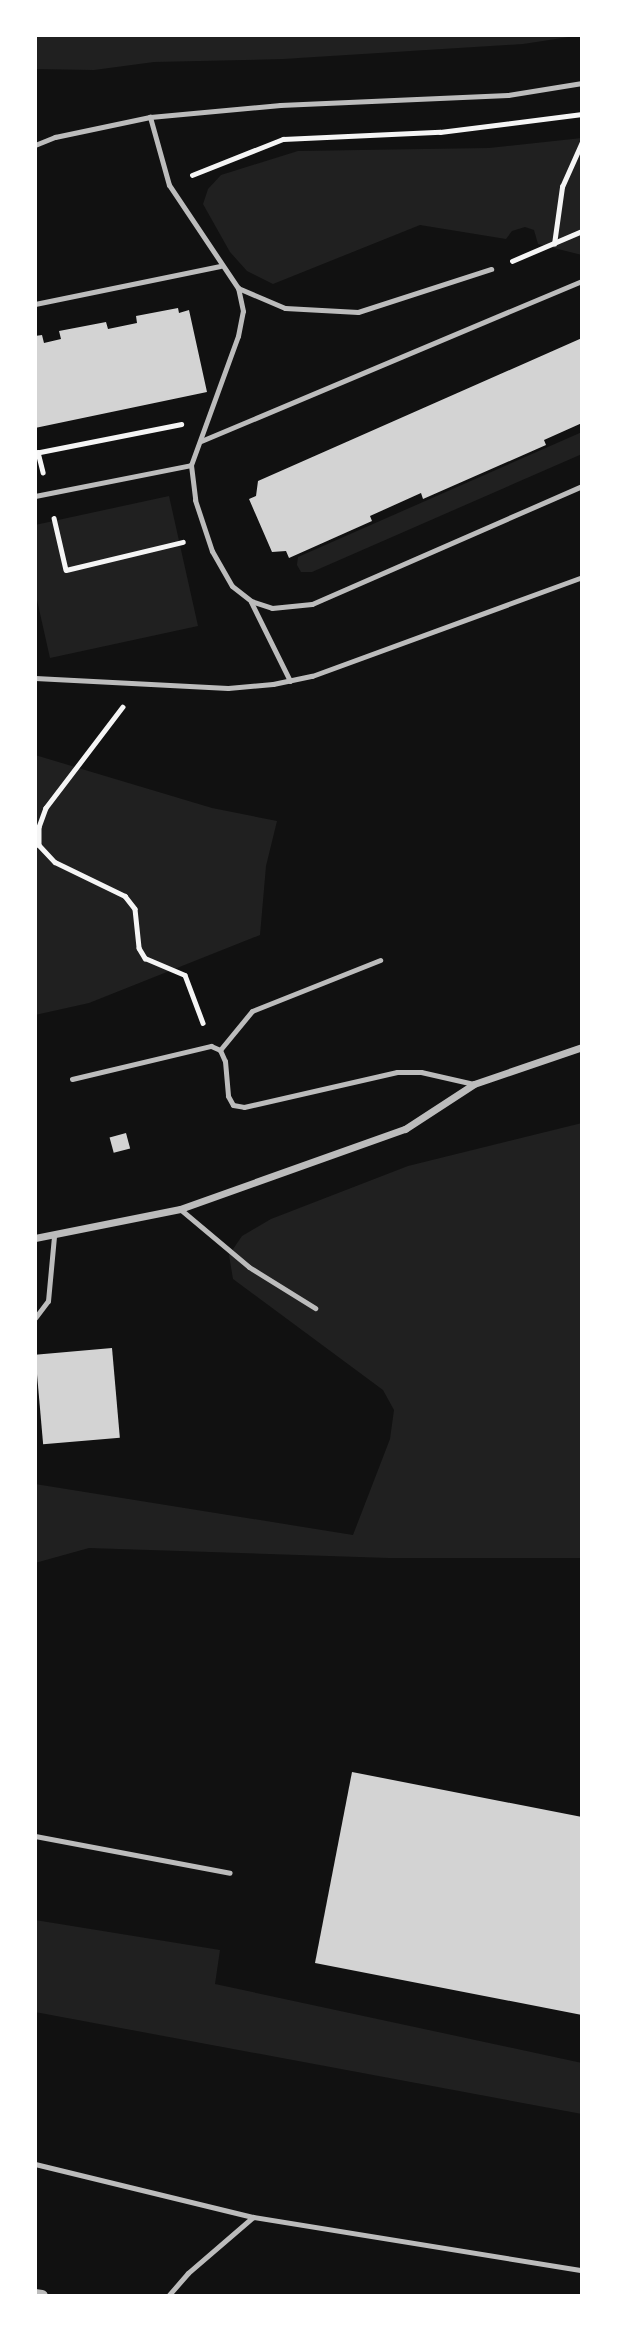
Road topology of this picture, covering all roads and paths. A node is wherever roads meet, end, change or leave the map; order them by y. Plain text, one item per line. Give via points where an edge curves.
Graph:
1 (582, 83) edge
2 (582, 114) edge
3 (150, 117) junction
4 (582, 142) edge
5 (35, 145) edge
6 (169, 185) junction
7 (582, 231) edge
8 (554, 244) junction
9 (220, 267) junction
10 (491, 269) joint
11 (582, 281) edge
12 (238, 288) junction
13 (35, 304) edge
14 (210, 418) junction
15 (201, 441) junction
16 (37, 453) edge
17 (191, 465) junction
18 (582, 486) edge
19 (48, 494) junction
20 (35, 496) edge
21 (208, 536) junction
22 (582, 577) edge
23 (251, 601) junction
24 (35, 678) edge
25 (290, 681) junction
26 (139, 683) junction
27 (380, 960) dead end
28 (211, 1046) junction
29 (582, 1047) edge
30 (220, 1050) junction
31 (72, 1079) dead end
32 (474, 1084) junction
33 (180, 1209) junction
34 (54, 1237) junction
35 (35, 1238) edge
36 (314, 1308) dead end
37 (35, 1318) edge
38 (35, 1836) edge
39 (230, 1873) dead end
40 (35, 2164) edge
41 (253, 2217) junction
42 (582, 2270) edge
43 (35, 2295) edge
44 (42, 2296) edge
45 (168, 2296) edge

1 - 3 lane via 508,95 280,105
2 - 6 path via 440,132 283,139
3 - 5 lane
3 - 6 lane
4 - 8 path via 562,187
6 - 9 lane
7 - 8 path
8 - 10 path
9 - 12 lane
9 - 13 lane
10 - 12 lane via 358,312 285,308
11 - 15 lane
12 - 14 lane via 243,311 238,336
14 - 15 lane
14 - 16 path
15 - 17 lane
16 - 19 path
17 - 19 lane
17 - 21 lane via 195,500
18 - 23 lane via 313,604 272,608
19 - 20 lane
19 - 21 path via 66,570
21 - 23 lane via 232,586
22 - 25 lane
23 - 25 lane
24 - 26 lane
25 - 26 lane via 228,688
26 - 28 path via 46,808 39,845 55,862 125,896 135,909 139,948 145,958 185,975
27 - 30 lane via 252,1011
28 - 30 lane
28 - 31 lane
29 - 32 street
30 - 32 lane via 228,1096 233,1104 244,1107 397,1072 421,1072
32 - 33 street via 405,1129
33 - 34 street
33 - 36 lane via 248,1266
34 - 35 street
34 - 37 lane via 48,1301
38 - 39 lane
40 - 41 lane
41 - 42 lane
41 - 45 lane
43 - 44 street

